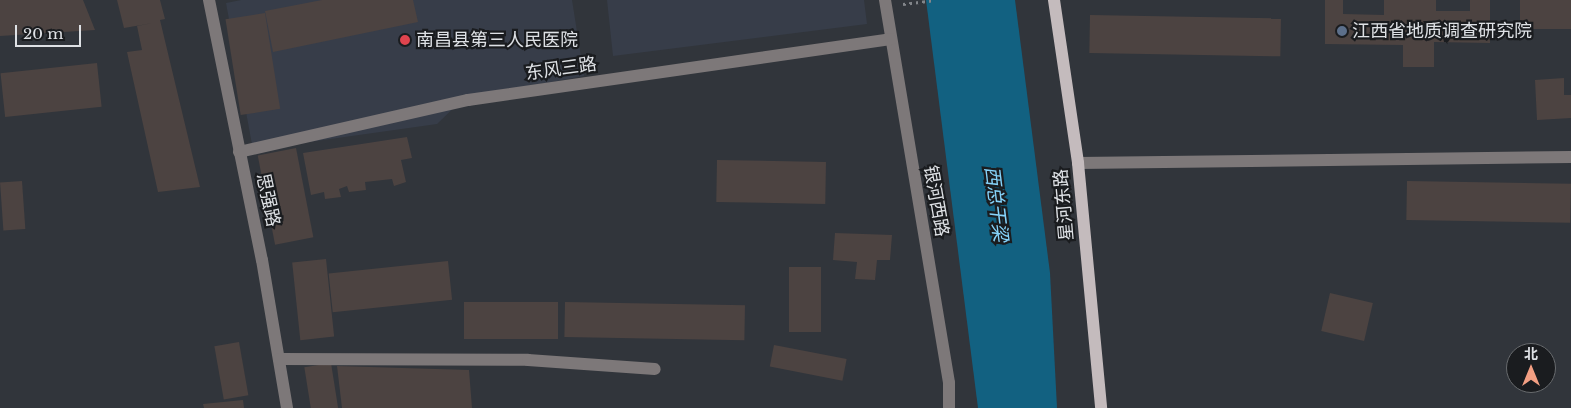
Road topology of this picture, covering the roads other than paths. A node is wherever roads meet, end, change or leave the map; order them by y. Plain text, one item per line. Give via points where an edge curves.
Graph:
1 (209, 0) edge
2 (1054, 0) edge
3 (885, 3) edge
4 (891, 39) junction
5 (240, 152) junction
6 (1571, 157) edge
7 (1078, 163) junction
8 (279, 358) junction
9 (655, 369) dead end
10 (287, 408) edge
11 (949, 408) edge
12 (1101, 408) edge

1 - 5 street, 思强路
2 - 7 main road, 星河东路
3 - 4 street, 银河西路
4 - 5 street, 东风三路 via 468,100
4 - 11 street, 银河西路 via 949,383
5 - 8 street, 思强路
6 - 7 street
7 - 12 main road, 星河东路
8 - 9 street via 528,360
8 - 10 street, 思强路

